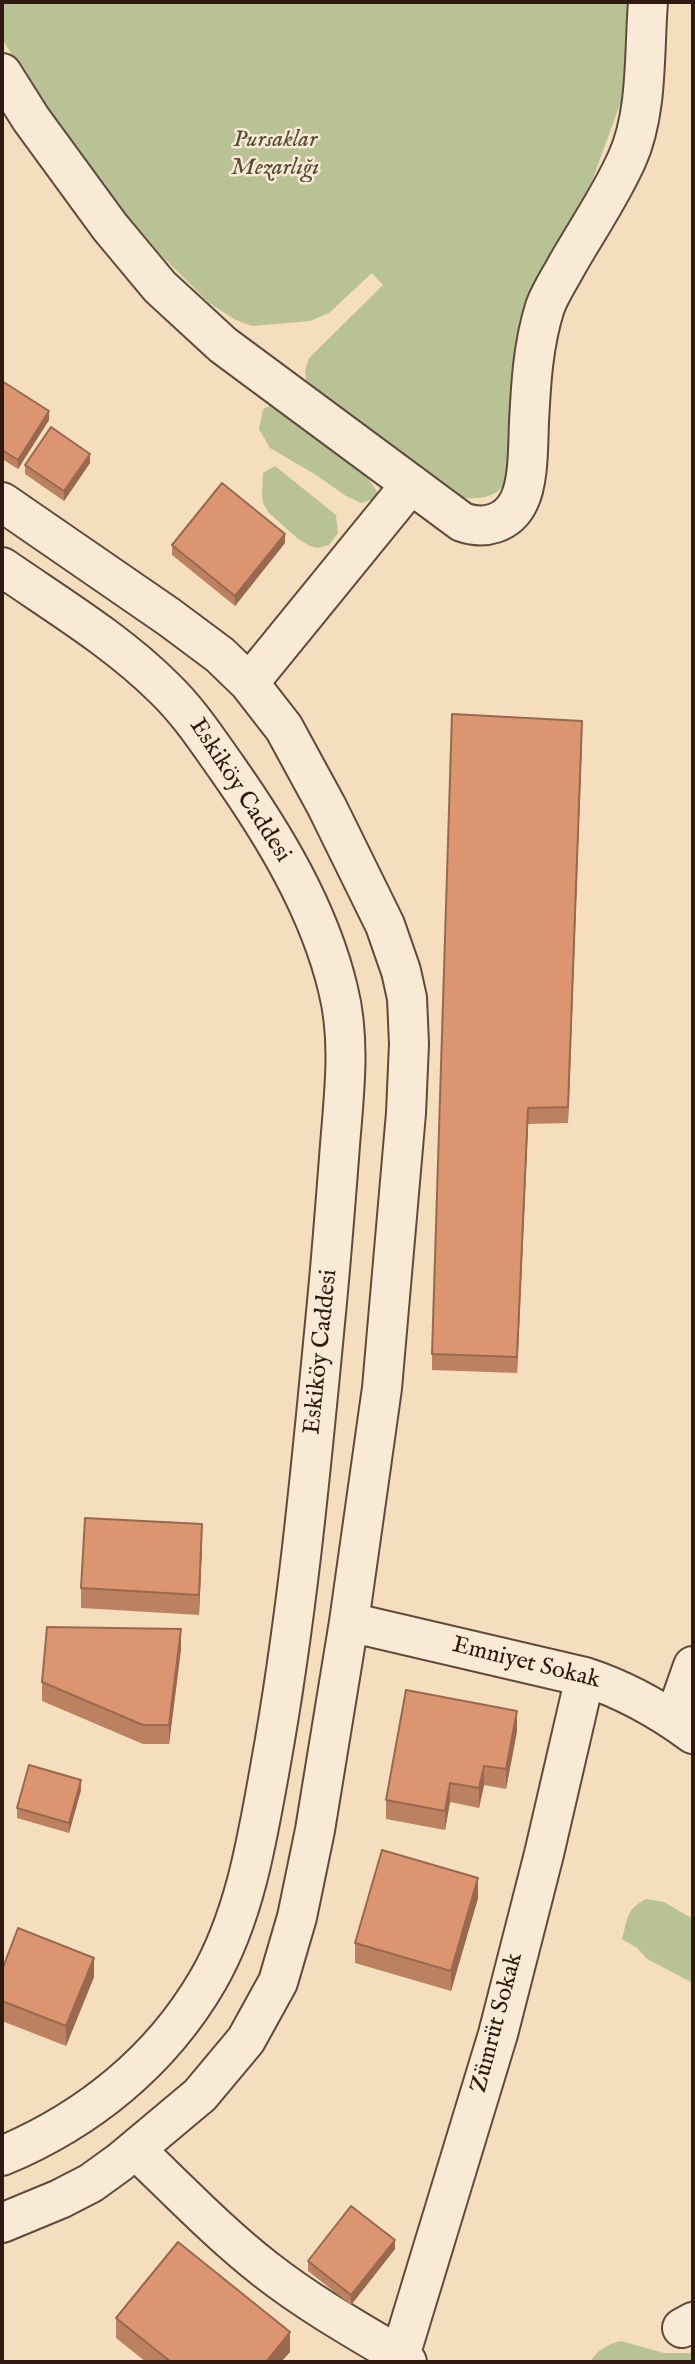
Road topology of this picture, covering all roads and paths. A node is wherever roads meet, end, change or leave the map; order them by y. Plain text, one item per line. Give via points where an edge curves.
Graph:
1 (648, 2) edge
2 (2, 73) edge
3 (411, 485) junction
4 (2, 502) edge
5 (2, 568) edge
6 (249, 682) junction
7 (349, 1622) junction
8 (693, 1666) edge
9 (585, 1677) junction
10 (684, 1727) edge
11 (136, 2150) junction
12 (2, 2157) edge
13 (7, 2226) edge
14 (403, 2359) edge

1 - 3 street via 641,109 628,158 546,304 536,342 527,464 519,501 505,519 475,526 461,522
2 - 3 street via 110,227 160,288 223,345
3 - 6 street
4 - 6 street via 169,617
5 - 12 street, Eskiköy Caddesi via 141,667 188,713 277,845 315,920 338,987 345,1025 334,1234 300,1578 278,1722 242,1896 210,1977 168,2038 139,2070 65,2125
6 - 7 street via 284,728 361,874 394,950 408,998 406,1113 382,1388
7 - 9 street, Emniyet Sokak
7 - 11 street via 315,1830 278,1983 226,2067
8 - 10 street
9 - 10 street, Emniyet Sokak via 638,1698
9 - 14 street, Zümrüt Sokak via 498,2034
11 - 13 street via 91,2183
11 - 14 street via 267,2271

